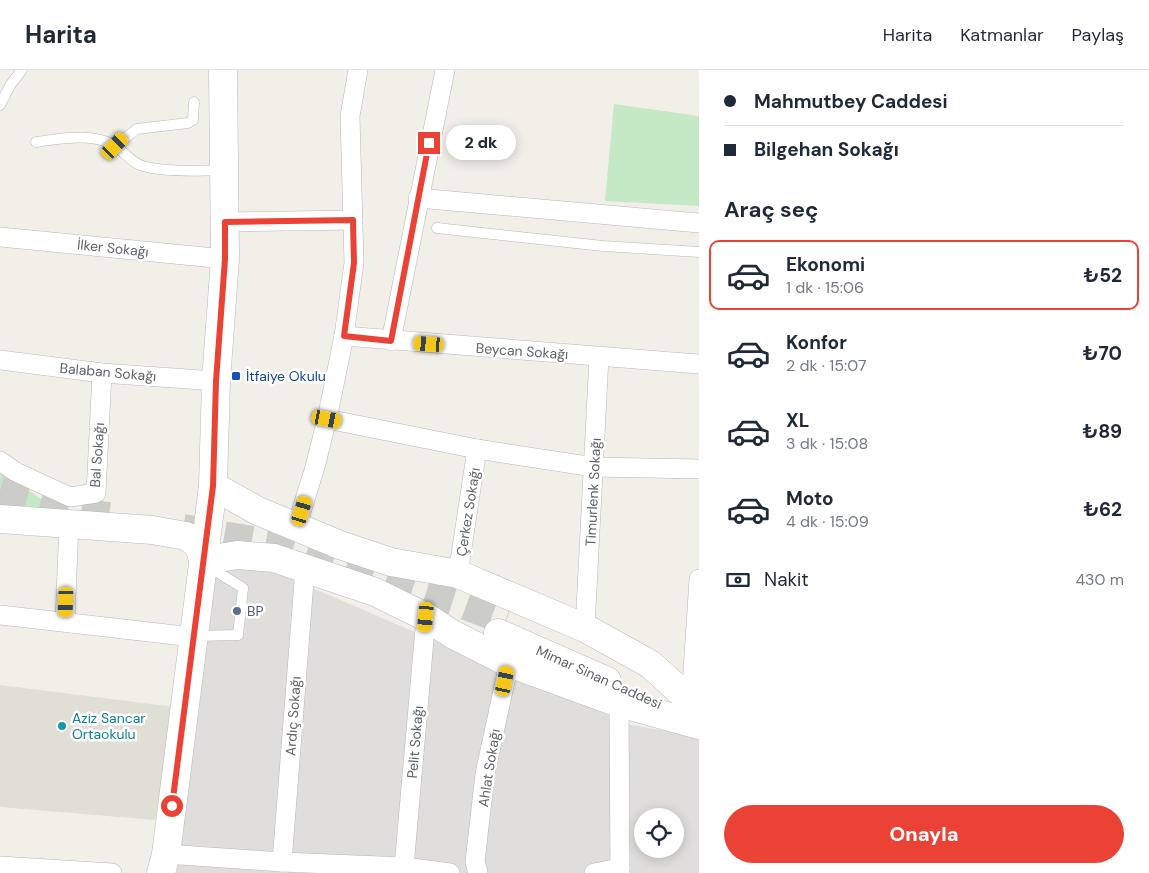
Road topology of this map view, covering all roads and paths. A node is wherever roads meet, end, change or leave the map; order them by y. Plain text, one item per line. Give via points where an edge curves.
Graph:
1 (22, 70) edge
2 (223, 70) edge
3 (358, 70) edge
4 (444, 70) edge
5 (194, 102) dead end
6 (0, 105) edge
7 (36, 142) dead end
8 (115, 146) junction
9 (224, 170) junction
10 (418, 198) junction
11 (353, 220) junction
12 (225, 222) junction
13 (699, 223) edge
14 (437, 228) dead end
15 (0, 237) edge
16 (699, 252) edge
17 (225, 259) junction
18 (344, 336) junction
19 (391, 341) junction
20 (599, 357) junction
21 (0, 360) edge
22 (699, 364) edge
23 (102, 373) junction
24 (216, 381) junction
25 (327, 419) junction
26 (477, 449) junction
27 (0, 461) edge
28 (594, 467) junction
29 (699, 469) edge
30 (213, 486) junction
31 (0, 520) edge
32 (69, 523) junction
33 (297, 526) junction
34 (274, 558) junction
35 (204, 564) junction
36 (304, 569) junction
37 (458, 574) junction
38 (699, 579) edge
39 (0, 615) edge
40 (426, 617) junction
41 (65, 622) junction
42 (502, 627) tunnel mouth
43 (585, 628) junction
44 (193, 636) junction
45 (508, 663) junction
46 (619, 703) junction
47 (697, 713) edge
48 (164, 864) edge
49 (0, 866) edge
50 (281, 868) edge
51 (393, 869) edge
52 (620, 871) edge
53 (112, 873) edge
54 (450, 873) edge
55 (478, 873) edge
56 (594, 873) edge

1 - 6 lane
2 - 9 main road
3 - 11 street via 350,116
4 - 10 street
5 - 8 lane via 193,120 188,123 136,129
7 - 8 lane via 96,138
8 - 9 lane via 142,166
9 - 12 main road
10 - 13 street
10 - 19 street
11 - 12 street
11 - 18 street via 354,263
12 - 17 main road
14 - 16 lane via 603,246
15 - 17 street, İlker Sokağı
17 - 24 main road
18 - 19 street, Beycan Sokağı
18 - 25 street
19 - 20 street, Beycan Sokağı
20 - 22 street, Beycan Sokağı
20 - 28 street, Timurlenk Sokağı
21 - 23 street, Balaban Sokağı
23 - 24 street, Balaban Sokağı
23 - 27 street, Bal Sokağı via 96,493 70,497
24 - 30 main road
25 - 26 street
25 - 33 street
26 - 28 street
26 - 37 street, Çerkez Sokağı
28 - 29 street
28 - 43 street, Timurlenk Sokağı
30 - 33 main road via 258,511
30 - 35 main road
31 - 32 main road
32 - 35 main road via 186,536 195,542
32 - 41 street
33 - 34 main road via 270,526 260,534 261,551
33 - 37 main road via 391,562
34 - 35 main road via 237,555
34 - 36 main road
35 - 44 main road
35 - 44 lane via 244,588 238,635
36 - 40 main road via 374,592
36 - 50 street, Ardıç Sokağı
37 - 43 main road
38 - 47 street
39 - 41 street
40 - 45 main road
40 - 51 street, Pelit Sokağı
41 - 44 street
42 - 47 main road, Mimar Sinan Caddesi
43 - 47 main road via 650,664
44 - 48 main road
45 - 46 main road
45 - 55 street, Ahlat Sokağı via 486,774 475,862
46 - 47 main road
46 - 52 street
48 - 50 street
49 - 53 street
50 - 51 street
51 - 54 street
52 - 56 street

